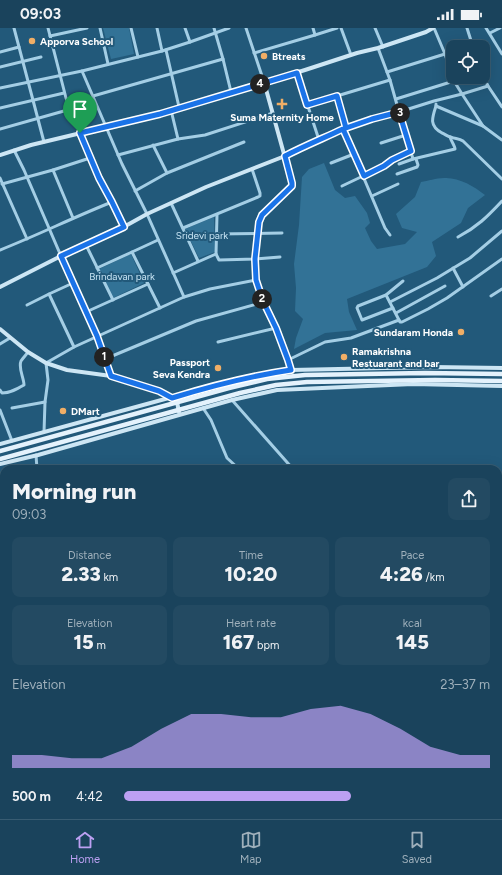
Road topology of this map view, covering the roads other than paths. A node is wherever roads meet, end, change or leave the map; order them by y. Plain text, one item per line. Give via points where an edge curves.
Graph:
1 (14, 28) edge
2 (48, 28) edge
3 (87, 28) edge
4 (100, 28) edge
5 (130, 28) edge
6 (157, 28) edge
7 (185, 28) edge
8 (214, 28) edge
9 (229, 28) edge
10 (246, 28) edge
11 (313, 28) edge
12 (337, 28) edge
13 (341, 28) edge
14 (375, 28) edge
15 (433, 28) edge
16 (467, 28) edge
17 (486, 28) edge
18 (500, 28) edge
19 (216, 33) junction
20 (490, 33) junction
21 (50, 36) junction
22 (315, 36) junction
23 (471, 40) edge
24 (190, 42) junction
25 (19, 47) junction
26 (383, 47) junction
27 (378, 48) junction
28 (164, 50) junction
29 (0, 52) edge
30 (501, 52) edge
31 (254, 54) junction
32 (445, 54) junction
33 (351, 55) junction
34 (41, 57) dead end
35 (138, 57) junction
36 (446, 57) edge
37 (223, 59) junction
38 (22, 62) junction
39 (108, 64) junction
40 (0, 67) edge
41 (82, 70) junction
42 (387, 72) junction
43 (297, 73) junction
44 (171, 74) junction
45 (60, 75) junction
46 (390, 80) junction
47 (28, 82) junction
48 (264, 82) junction
49 (446, 83) edge
50 (456, 84) edge
51 (488, 86) joint
52 (0, 88) edge
53 (231, 92) junction
54 (64, 93) junction
55 (462, 94) junction
56 (94, 96) junction
57 (337, 96) junction
58 (396, 99) junction
59 (33, 101) junction
60 (434, 101) junction
61 (501, 104) edge
62 (307, 105) junction
63 (436, 106) junction
64 (180, 107) junction
65 (0, 108) edge
66 (71, 109) junction
67 (171, 110) junction
68 (399, 112) junction
69 (273, 113) junction
70 (38, 119) junction
71 (483, 126) junction
72 (107, 127) junction
73 (0, 128) edge
74 (345, 128) junction
75 (80, 133) junction
76 (406, 135) junction
77 (450, 137) junction
78 (178, 139) junction
79 (319, 140) junction
80 (502, 140) edge
81 (44, 142) junction
82 (244, 142) dead end
83 (380, 143) dead end
84 (153, 145) junction
85 (14, 150) junction
86 (411, 151) junction
87 (354, 154) junction
88 (0, 155) edge
89 (118, 155) junction
90 (285, 156) junction
91 (90, 158) junction
92 (415, 159) junction
93 (331, 163) dead end
94 (399, 164) dead end
95 (252, 169) junction
96 (53, 170) junction
97 (168, 173) junction
98 (397, 174) dead end
99 (364, 176) junction
100 (27, 177) junction
101 (0, 178) edge
102 (502, 179) edge
103 (2, 184) junction
104 (398, 184) dead end
105 (342, 186) dead end
106 (135, 191) junction
107 (372, 196) junction
108 (502, 201) edge
109 (112, 202) junction
110 (172, 203) junction
111 (147, 214) junction
112 (216, 215) junction
113 (73, 218) junction
114 (124, 227) junction
115 (183, 228) junction
116 (50, 229) junction
117 (502, 231) edge
118 (282, 233) dead end
119 (216, 234) junction
120 (258, 234) junction
121 (390, 235) dead end
122 (458, 237) dead end
123 (27, 239) junction
124 (158, 240) junction
125 (86, 245) junction
126 (0, 250) edge
127 (132, 252) junction
128 (216, 254) junction
129 (61, 256) junction
130 (280, 257) dead end
131 (255, 259) junction
132 (502, 259) edge
133 (198, 261) junction
134 (97, 268) junction
135 (453, 268) junction
136 (173, 273) junction
137 (256, 280) junction
138 (403, 281) dead end
139 (73, 283) junction
140 (148, 284) junction
141 (445, 286) dead end
142 (0, 287) edge
143 (463, 287) junction
144 (502, 289) edge
145 (49, 294) junction
146 (386, 295) junction
147 (491, 296) dead end
148 (184, 297) junction
149 (113, 300) junction
150 (264, 302) junction
151 (390, 302) junction
152 (27, 305) dead end
153 (160, 308) junction
154 (393, 308) junction
155 (86, 312) junction
156 (396, 313) junction
157 (399, 320) junction
158 (276, 328) junction
159 (0, 329) edge
160 (97, 336) junction
161 (10, 338) junction
162 (218, 342) dead end
163 (0, 344) edge
164 (74, 347) junction
165 (28, 352) junction
166 (105, 359) junction
167 (288, 360) junction
168 (46, 363) junction
169 (502, 368) edge
170 (291, 370) junction
171 (502, 374) edge
172 (111, 376) junction
173 (502, 381) edge
174 (502, 386) edge
175 (1, 393) edge
176 (172, 398) junction
177 (232, 400) junction
178 (45, 402) junction
179 (177, 402) junction
180 (12, 408) dead end
181 (204, 408) junction
182 (0, 410) edge
183 (179, 412) junction
184 (2, 419) edge
185 (44, 432) junction
186 (12, 441) junction
187 (0, 444) edge
188 (0, 451) edge
189 (36, 455) junction
190 (0, 459) edge
191 (0, 464) edge
192 (37, 465) edge
193 (234, 465) edge
194 (289, 465) edge

1 - 25 street
2 - 21 street
3 - 21 street
4 - 39 street
5 - 35 street
6 - 28 street
7 - 24 street
8 - 19 street
9 - 19 street
10 - 31 street
11 - 22 street
12 - 22 street
13 - 33 street
14 - 26 street
15 - 26 street
15 - 32 street
16 - 23 street
17 - 20 street
18 - 20 street
19 - 24 street
19 - 37 street
20 - 30 street
21 - 45 street
22 - 31 street
24 - 28 street
25 - 29 street
25 - 38 street
26 - 27 street
27 - 33 street
27 - 42 street
28 - 35 street
28 - 44 street
31 - 48 street
32 - 36 street
32 - 42 street
33 - 43 street
34 - 38 street
35 - 39 street
37 - 44 street
37 - 53 street
38 - 40 street
38 - 47 street
39 - 41 street
41 - 45 street
41 - 56 street
42 - 46 street
43 - 48 street
43 - 62 street
44 - 56 street
44 - 64 street
45 - 47 street
45 - 54 street
46 - 57 street
46 - 58 street
47 - 52 street
47 - 59 street
48 - 53 street
48 - 69 street
49 - 58 street
50 - 55 street
51 - 55 street
51 - 61 street
53 - 64 street
54 - 59 street
54 - 66 street
55 - 60 street
55 - 71 street
56 - 72 street
57 - 62 street
57 - 74 street
58 - 68 street
59 - 65 street
59 - 70 street
60 - 63 street
60 - 68 street
62 - 79 street
63 - 71 street
63 - 77 street via 432,118 434,126
64 - 67 street
66 - 70 street
66 - 75 street
67 - 72 street
67 - 78 street
68 - 74 street
68 - 76 street
69 - 78 street via 205,135
69 - 90 street
70 - 73 street
70 - 81 street
71 - 80 street
72 - 75 street
72 - 89 street
74 - 79 street
74 - 87 street
75 - 81 street
75 - 91 street
76 - 83 street
76 - 86 street
77 - 92 street via 455,149
77 - 102 street via 463,141
78 - 84 street
79 - 90 street
81 - 85 street
82 - 97 street
84 - 89 street
84 - 97 street
85 - 88 street
85 - 100 street
86 - 92 street
86 - 99 street
87 - 93 street
87 - 99 street
89 - 106 street
90 - 95 street
90 - 120 street via 292,186 262,215
91 - 96 street
91 - 109 street
92 - 94 street
92 - 98 street via 417,167
95 - 110 street
95 - 112 street via 260,196
96 - 100 street
96 - 113 street
97 - 106 street
99 - 105 street
99 - 107 street
100 - 103 street
100 - 116 street
101 - 103 street
103 - 123 street
104 - 107 street
106 - 111 street
107 - 121 street
108 - 122 street via 480,223
109 - 113 street
109 - 114 street
110 - 111 street
110 - 115 street
111 - 114 street
111 - 124 street
112 - 115 street
112 - 119 street
113 - 116 street
114 - 125 street
115 - 133 street
116 - 123 street
116 - 129 street
117 - 135 street via 474,256
118 - 120 street
119 - 120 street
119 - 128 street
120 - 131 street
123 - 126 street
124 - 127 street
124 - 136 street
125 - 129 street
125 - 134 street
127 - 134 street
127 - 140 street
128 - 131 street via 219,260
128 - 133 street
129 - 139 street
129 - 142 street
130 - 131 street
131 - 137 street
132 - 143 street
133 - 136 street
134 - 149 street
135 - 143 street
135 - 151 street
136 - 148 street
137 - 148 street via 210,288
137 - 150 street
138 - 146 street
139 - 145 street
139 - 155 street
140 - 149 street
140 - 153 street
141 - 156 street
143 - 157 street via 428,309 402,322
144 - 147 street
145 - 152 street
145 - 164 street
146 - 151 street
146 - 154 street via 357,307 361,319
148 - 153 street
149 - 155 street
150 - 158 street
150 - 166 street via 196,322
151 - 154 street
153 - 160 street
154 - 156 street
155 - 160 street
156 - 157 street
157 - 167 street via 351,338 325,342
158 - 162 street
158 - 167 street
159 - 161 street
160 - 164 street
160 - 166 street
161 - 163 street
161 - 165 street
164 - 168 street
165 - 168 street
165 - 175 street via 20,365 24,385 13,391
166 - 172 street
167 - 170 street
168 - 172 street via 66,370
168 - 178 street via 48,380
169 - 170 street
170 - 176 street via 231,381
171 - 179 main road via 305,375 267,379
172 - 176 street via 159,391
173 - 183 main road via 290,384 240,393
174 - 177 street via 413,384 277,390
176 - 179 street
176 - 185 street
177 - 181 street
177 - 194 street
178 - 180 street
178 - 185 street
179 - 183 street
179 - 188 main road
181 - 183 street
181 - 193 street via 227,458
182 - 184 street
183 - 189 street
183 - 190 main road
184 - 186 street
185 - 186 street
186 - 187 street
189 - 191 street
189 - 192 street

